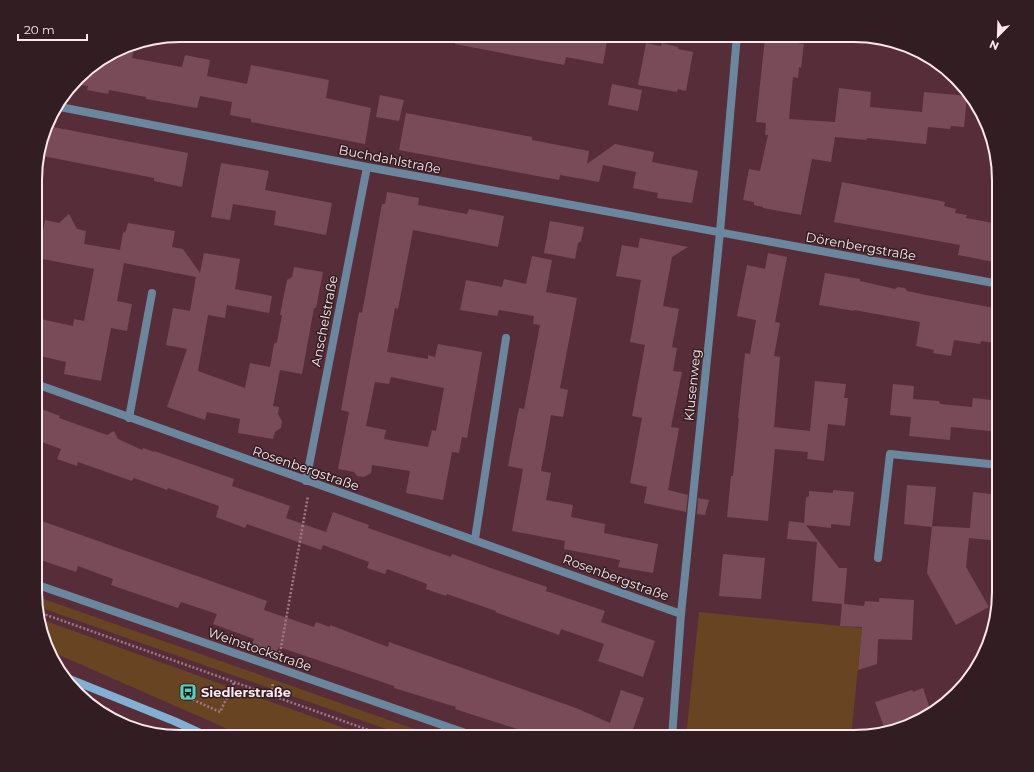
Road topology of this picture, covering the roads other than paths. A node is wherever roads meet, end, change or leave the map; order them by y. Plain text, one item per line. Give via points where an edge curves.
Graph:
1 (736, 42) edge
2 (62, 107) edge
3 (367, 167) junction
4 (720, 232) junction
5 (992, 283) edge
6 (152, 293) dead end
7 (506, 338) dead end
8 (42, 386) edge
9 (129, 418) junction
10 (992, 464) edge
11 (308, 482) junction
12 (475, 539) junction
13 (878, 558) dead end
14 (42, 586) edge
15 (681, 614) junction
16 (75, 682) edge
17 (194, 730) edge
18 (457, 730) edge
19 (673, 730) edge

1 - 4 street, Klusenweg
2 - 3 street, Buchdahlstraße
3 - 4 street, Buchdahlstraße
3 - 11 street, Anschelstraße
4 - 5 street, Dörenbergstraße
4 - 15 street, Klusenweg
6 - 9 street
7 - 12 street
8 - 9 street, Rosenbergstraße
9 - 11 street, Rosenbergstraße
10 - 13 street via 890,454
11 - 12 street, Rosenbergstraße
12 - 15 street, Rosenbergstraße
14 - 18 street, Weinstockstraße
15 - 19 street, Klusenweg
16 - 17 main road

